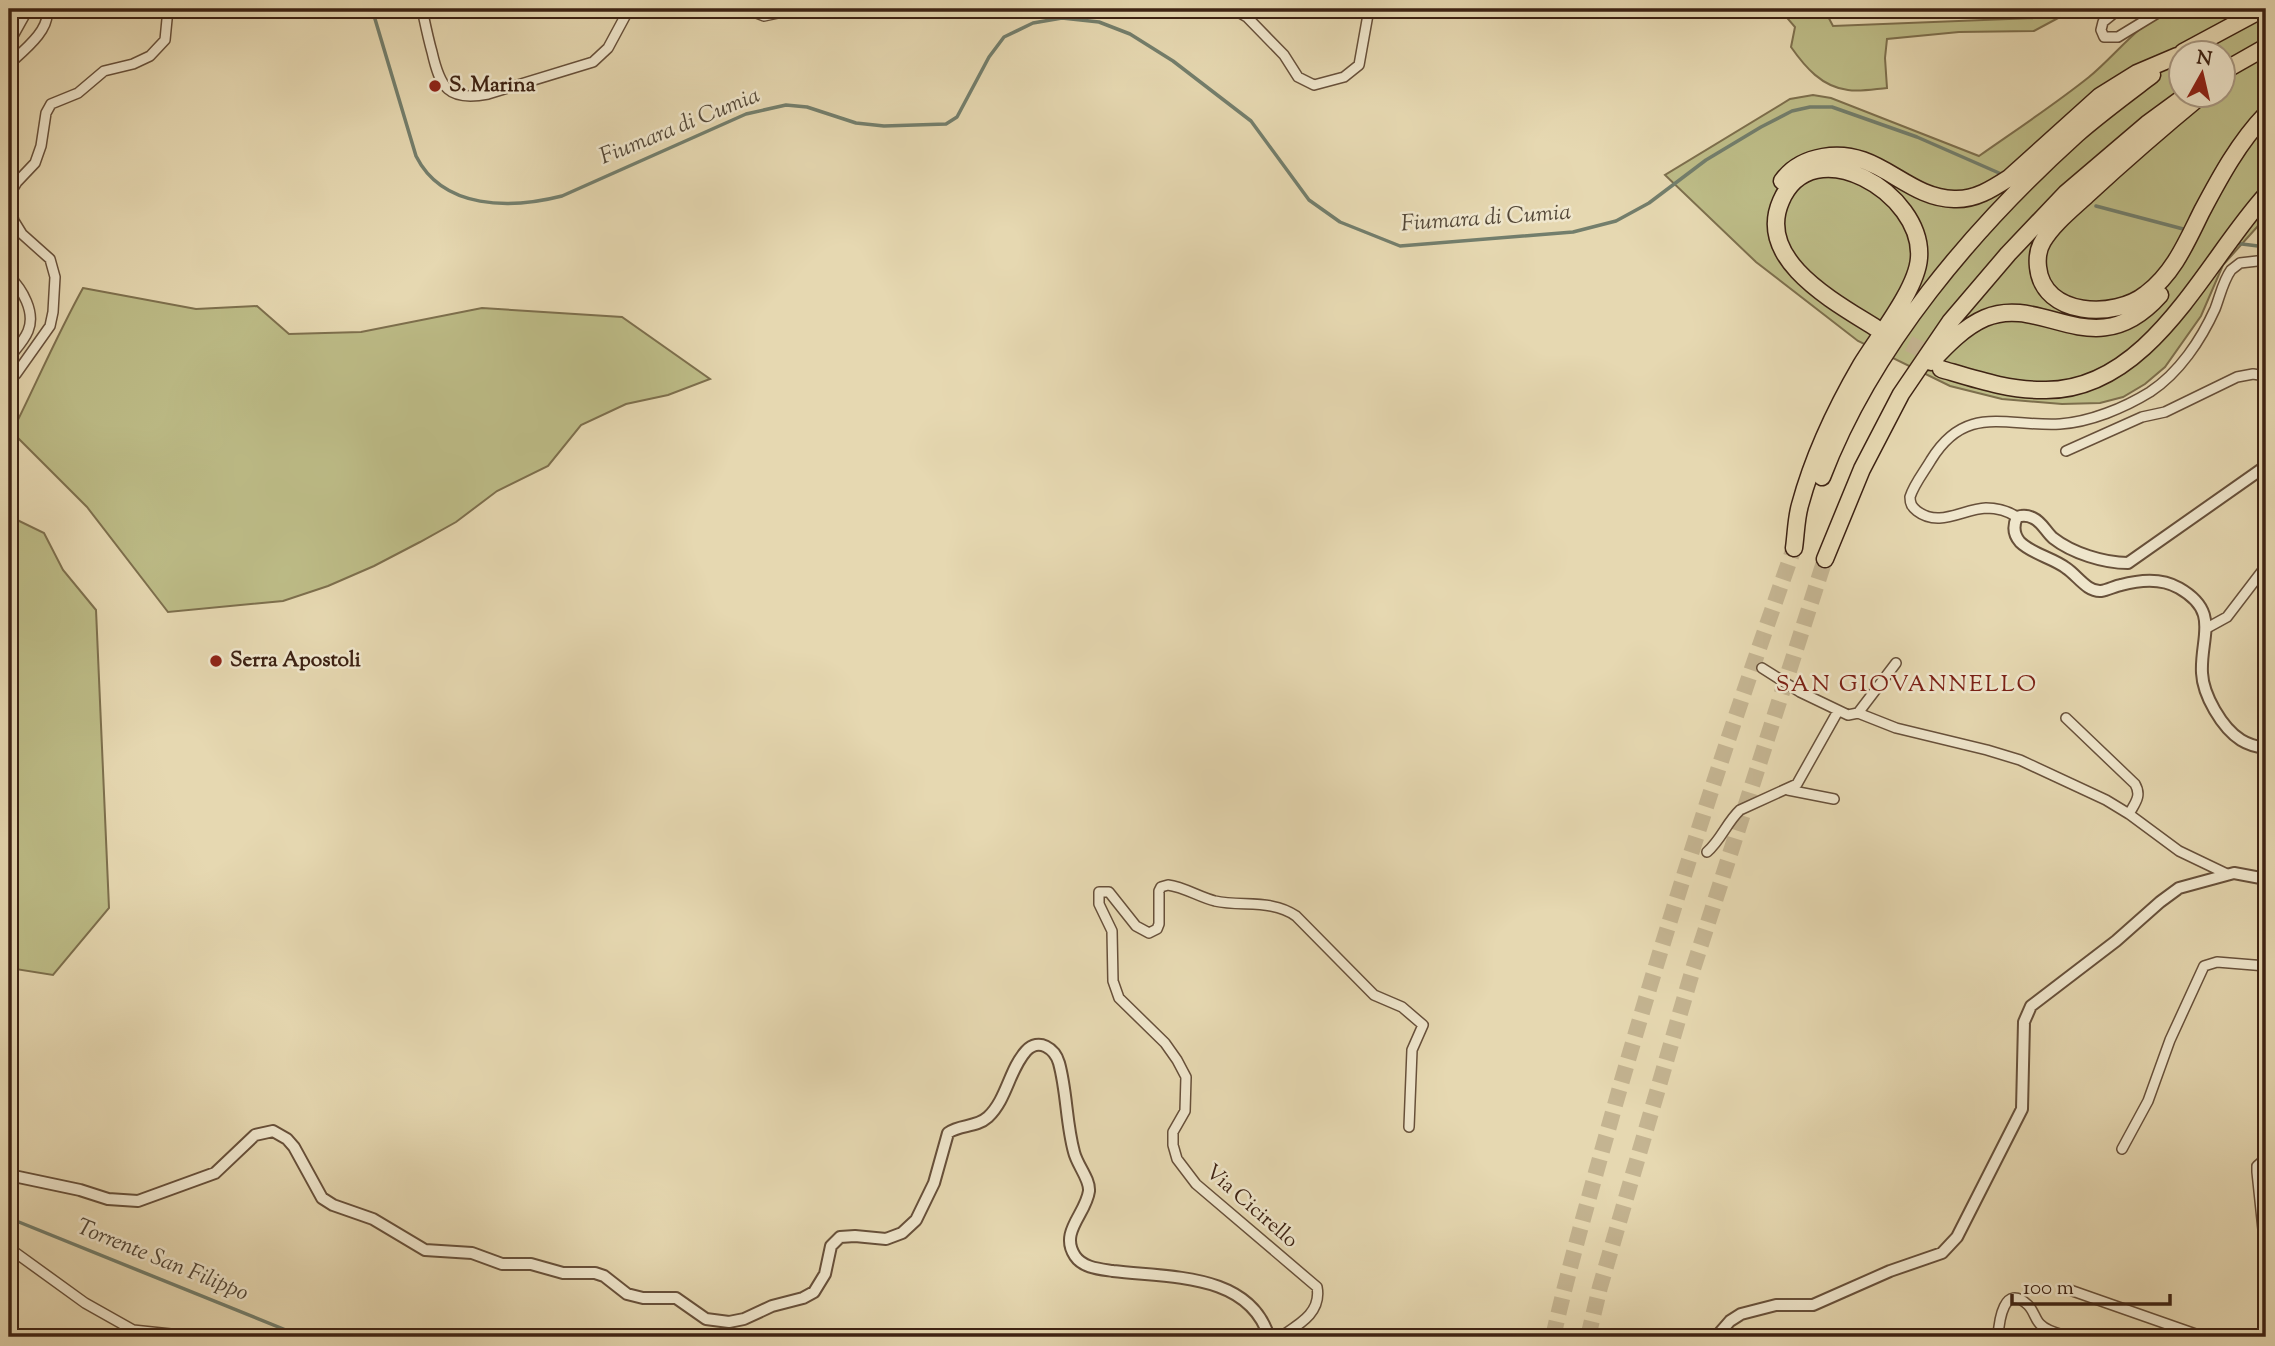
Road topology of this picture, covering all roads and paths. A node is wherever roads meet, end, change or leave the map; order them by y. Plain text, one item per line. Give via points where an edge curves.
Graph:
1 (28, 9) edge
2 (46, 9) edge
3 (168, 9) edge
4 (422, 9) edge
5 (629, 9) edge
6 (746, 9) edge
7 (797, 9) edge
8 (1233, 9) edge
9 (1369, 9) edge
10 (2119, 9) edge
11 (2164, 9) edge
12 (2263, 9) edge
13 (2212, 38) edge
14 (9, 43) edge
15 (2266, 47) edge
16 (2180, 54) edge
17 (2247, 58) junction
18 (9, 64) edge
19 (2236, 64) edge
20 (2236, 67) edge
21 (2170, 108) edge
22 (2186, 108) edge
23 (2266, 114) edge
24 (2266, 125) edge
25 (2266, 179) edge
26 (2266, 195) edge
27 (2266, 260) edge
28 (9, 276) edge
29 (9, 358) edge
30 (2266, 376) edge
31 (9, 379) edge
32 (1901, 394) junction
33 (2066, 451) dead end
34 (2266, 466) edge
35 (2017, 517) junction
36 (1825, 559) tunnel mouth
37 (2266, 566) edge
38 (2207, 628) junction
39 (1896, 663) dead end
40 (1762, 668) dead end
41 (1838, 711) junction
42 (1858, 713) junction
43 (2066, 718) dead end
44 (2266, 748) edge
45 (1788, 790) junction
46 (1834, 799) dead end
47 (2129, 814) junction
48 (1707, 852) dead end
49 (2227, 874) junction
50 (2266, 879) edge
51 (2266, 966) edge
52 (1409, 1127) dead end
53 (2122, 1149) dead end
54 (2266, 1158) edge
55 (9, 1175) edge
56 (9, 1248) edge
57 (2266, 1258) edge
58 (2067, 1289) dead end
59 (199, 1337) edge
60 (1269, 1337) edge
61 (1280, 1337) edge
62 (1716, 1337) edge
63 (1998, 1337) edge
64 (2070, 1337) edge
65 (2204, 1337) edge

1 - 14 street
2 - 18 street via 46,23
3 - 31 street via 165,40 150,55 104,71 78,93 51,104 35,163 11,192 14,222 50,259 55,277 50,326
4 - 5 street via 442,84 455,94 470,96 593,62 608,48
6 - 7 street via 770,16
8 - 9 street via 1284,55 1298,77 1314,85 1344,77 1359,65
10 - 11 street via 2103,22 2104,37 2118,37
12 - 13 highway
15 - 17 highway
16 - 16 highway via 2078,133 2007,202 1921,304 1874,372 1832,450 1794,548 1799,507 1822,446 1861,366 1911,284 1919,239 1884,190 1856,173 1822,170 1800,177 1784,192 1774,223 1782,252 1821,292 1874,331 1815,298 1775,254 1768,213 1776,189 1792,169 1816,158 1847,155 1878,165 1933,195 1972,197 2009,178 2100,96
17 - 19 highway
17 - 20 highway
21 - 32 highway via 2037,222 1950,322
22 - 23 highway via 2129,156 2043,241 2038,272 2050,293 2070,305 2104,310 2124,306 2149,292 2173,265 2229,163
24 - 32 highway via 2235,166 2179,269 2148,306 2117,324 2095,328 2020,314 1986,317 1968,327
25 - 26 highway via 2163,317 2122,357 2085,376 2046,384 1944,365 1999,385 2046,391 2071,388 2114,370 2160,331
27 - 35 street via 2240,263 2231,270 2201,334 2177,368 2151,391 2081,421 1985,422 1957,430 1940,445 1910,497 1916,510 1933,518 1987,508
28 - 29 street via 20,289 30,321 28,333
30 - 33 street via 2237,377 2165,412 2142,417
32 - 36 highway
34 - 35 street via 2128,563 2071,549 2033,518
35 - 38 street via 2014,530 2018,540 2066,568 2091,589 2102,591 2141,581 2173,585 2199,607
37 - 38 street via 2227,617
38 - 44 street via 2202,666 2208,697 2236,737
39 - 42 street
40 - 41 street
41 - 42 street
41 - 45 street via 1803,777
42 - 47 street via 1896,728 2020,760
43 - 47 street via 2135,784 2138,797
45 - 46 street
45 - 48 street via 1740,810
47 - 49 street via 2179,851
49 - 50 street
49 - 62 street via 2170,894 2031,1006 2024,1023 2020,1118 1949,1248 1814,1305 1776,1305 1741,1314
51 - 53 street via 2217,962 2204,966 2148,1101
52 - 61 street, Via Cicirello via 1412,1050 1423,1025 1402,1007 1374,995 1296,916 1270,906 1212,900 1168,885 1159,891 1159,924 1149,933 1136,926 1110,892 1099,892 1099,904 1112,930 1119,998 1165,1043 1186,1077 1185,1111 1173,1132 1177,1160 1211,1197 1317,1287 1312,1313
54 - 57 street via 2257,1166
55 - 60 street via 108,1199 138,1201 215,1173 255,1135 273,1131 294,1147 322,1198 380,1223 425,1250 472,1253 502,1264 531,1264 563,1273 595,1273 627,1294 676,1297 706,1319 729,1322 814,1292 825,1274 831,1246 840,1237 886,1239 907,1229 937,1176 948,1133 989,1117 1025,1052 1044,1045 1054,1051 1059,1063 1072,1147 1089,1188 1070,1232 1075,1256 1102,1270 1203,1282 1230,1290 1256,1313
56 - 59 street via 85,1303 133,1330
58 - 65 street
63 - 64 street via 2001,1310 2012,1299 2028,1305 2043,1327

